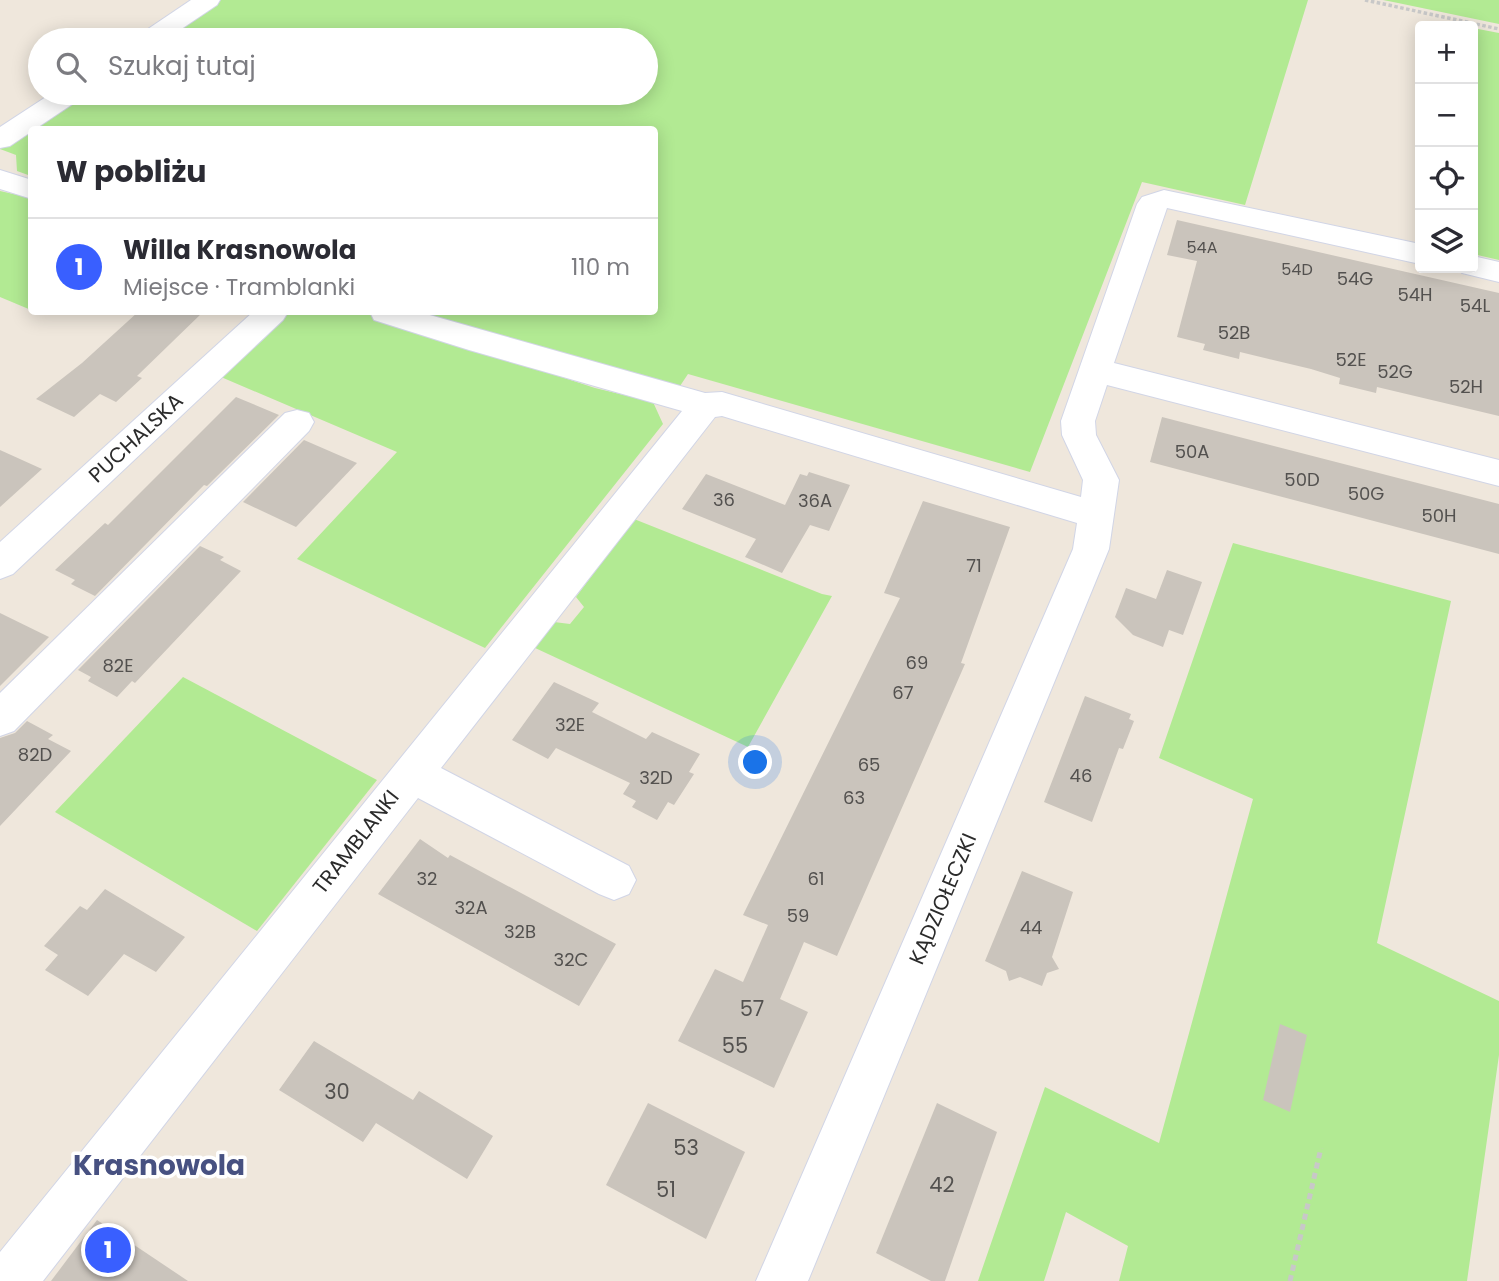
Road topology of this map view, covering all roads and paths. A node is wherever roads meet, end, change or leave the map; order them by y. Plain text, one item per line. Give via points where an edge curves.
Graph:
1 (208, 0) edge
2 (1365, 0) edge
3 (166, 28) edge
4 (1499, 29) edge
5 (52, 105) edge
6 (0, 140) edge
7 (0, 179) edge
8 (28, 189) edge
9 (1415, 253) edge
10 (1478, 267) edge
11 (1499, 272) edge
12 (269, 315) edge
13 (395, 315) edge
14 (1095, 370) junction
15 (705, 405) junction
16 (297, 422) dead end
17 (1499, 473) edge
18 (1096, 514) junction
19 (0, 565) edge
20 (0, 719) edge
21 (411, 773) junction
22 (614, 880) dead end
23 (1321, 1148) dead end
24 (10, 1281) edge
25 (782, 1281) edge
26 (1290, 1281) edge

1 - 3 street
2 - 4 path
5 - 6 street
7 - 8 street
9 - 14 street, KĄDZIOŁECZKI via 1164,199 1152,204
10 - 11 street
12 - 19 street, PUCHALSKA
13 - 15 street
14 - 17 street
14 - 18 street, KĄDZIOŁECZKI via 1078,421 1079,435 1101,480
15 - 18 street via 722,404
15 - 21 street, TRAMBLANKI
16 - 20 street
18 - 25 street, KĄDZIOŁECZKI via 1091,549
21 - 22 street
21 - 24 street, TRAMBLANKI
23 - 26 path

